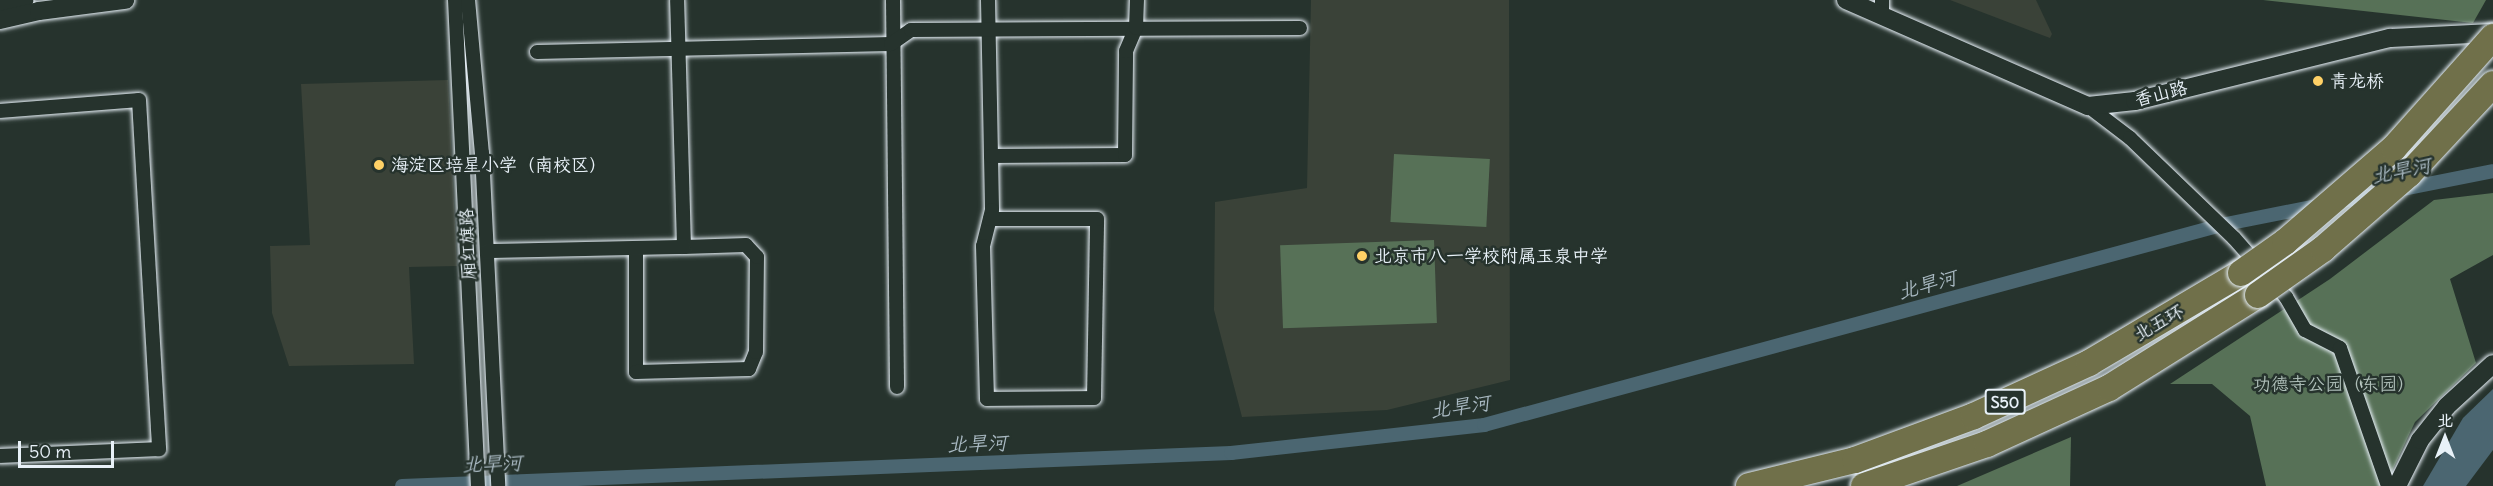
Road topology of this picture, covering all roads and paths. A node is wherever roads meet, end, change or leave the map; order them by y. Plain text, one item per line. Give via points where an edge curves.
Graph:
1 (24, 0) edge
2 (124, 0) edge
3 (455, 0) edge
4 (468, 0) edge
5 (677, 0) edge
6 (893, 0) edge
7 (988, 0) edge
8 (1137, 0) edge
9 (1845, 0) edge
10 (0, 4) edge
11 (1882, 8) edge
12 (0, 20) edge
13 (988, 27) junction
14 (1136, 28) junction
15 (1300, 28) dead end
16 (2493, 35) edge
17 (891, 44) junction
18 (678, 49) junction
19 (537, 52) dead end
20 (2493, 84) edge
21 (2088, 106) junction
22 (0, 111) edge
23 (991, 156) junction
24 (990, 219) junction
25 (684, 247) junction
26 (636, 249) junction
27 (487, 251) junction
28 (2493, 364) edge
29 (897, 387) dead end
30 (0, 456) edge
31 (478, 486) edge
32 (498, 486) edge
33 (1749, 486) edge
34 (1864, 486) edge
35 (2388, 486) edge
36 (2397, 486) edge

1 - 10 street
2 - 12 street
3 - 31 street, 厢红旗路
4 - 27 street, 厢红旗路
5 - 18 street
6 - 17 street
7 - 13 street
8 - 14 street
9 - 11 street, 香山路
11 - 21 street, 香山路
13 - 14 street
13 - 17 street via 911,30
13 - 23 street
14 - 15 street
14 - 23 street via 1126,51 1125,155
16 - 21 street, 香山路 via 2390,38 2134,101
16 - 33 highway, 北五环 / S50, bridge via 2394,148 2301,228 2241,273 2089,363 1974,416 1855,460
17 - 18 street
17 - 29 street
18 - 19 street
18 - 25 street
20 - 34 highway, 北五环 / S50, bridge via 2409,174 2323,249 2258,295 2109,388 1987,444
21 - 35 street via 2130,138 2234,238 2286,297 2305,330 2340,348
22 - 30 street via 139,100 159,449
23 - 24 street
24 - 24 street via 983,246 987,399 1094,398 1097,219
25 - 26 street
25 - 26 street via 746,245 757,257 756,352 749,369 636,372
26 - 27 street
27 - 32 street, 厢红旗路
28 - 36 street via 2448,406 2420,440

